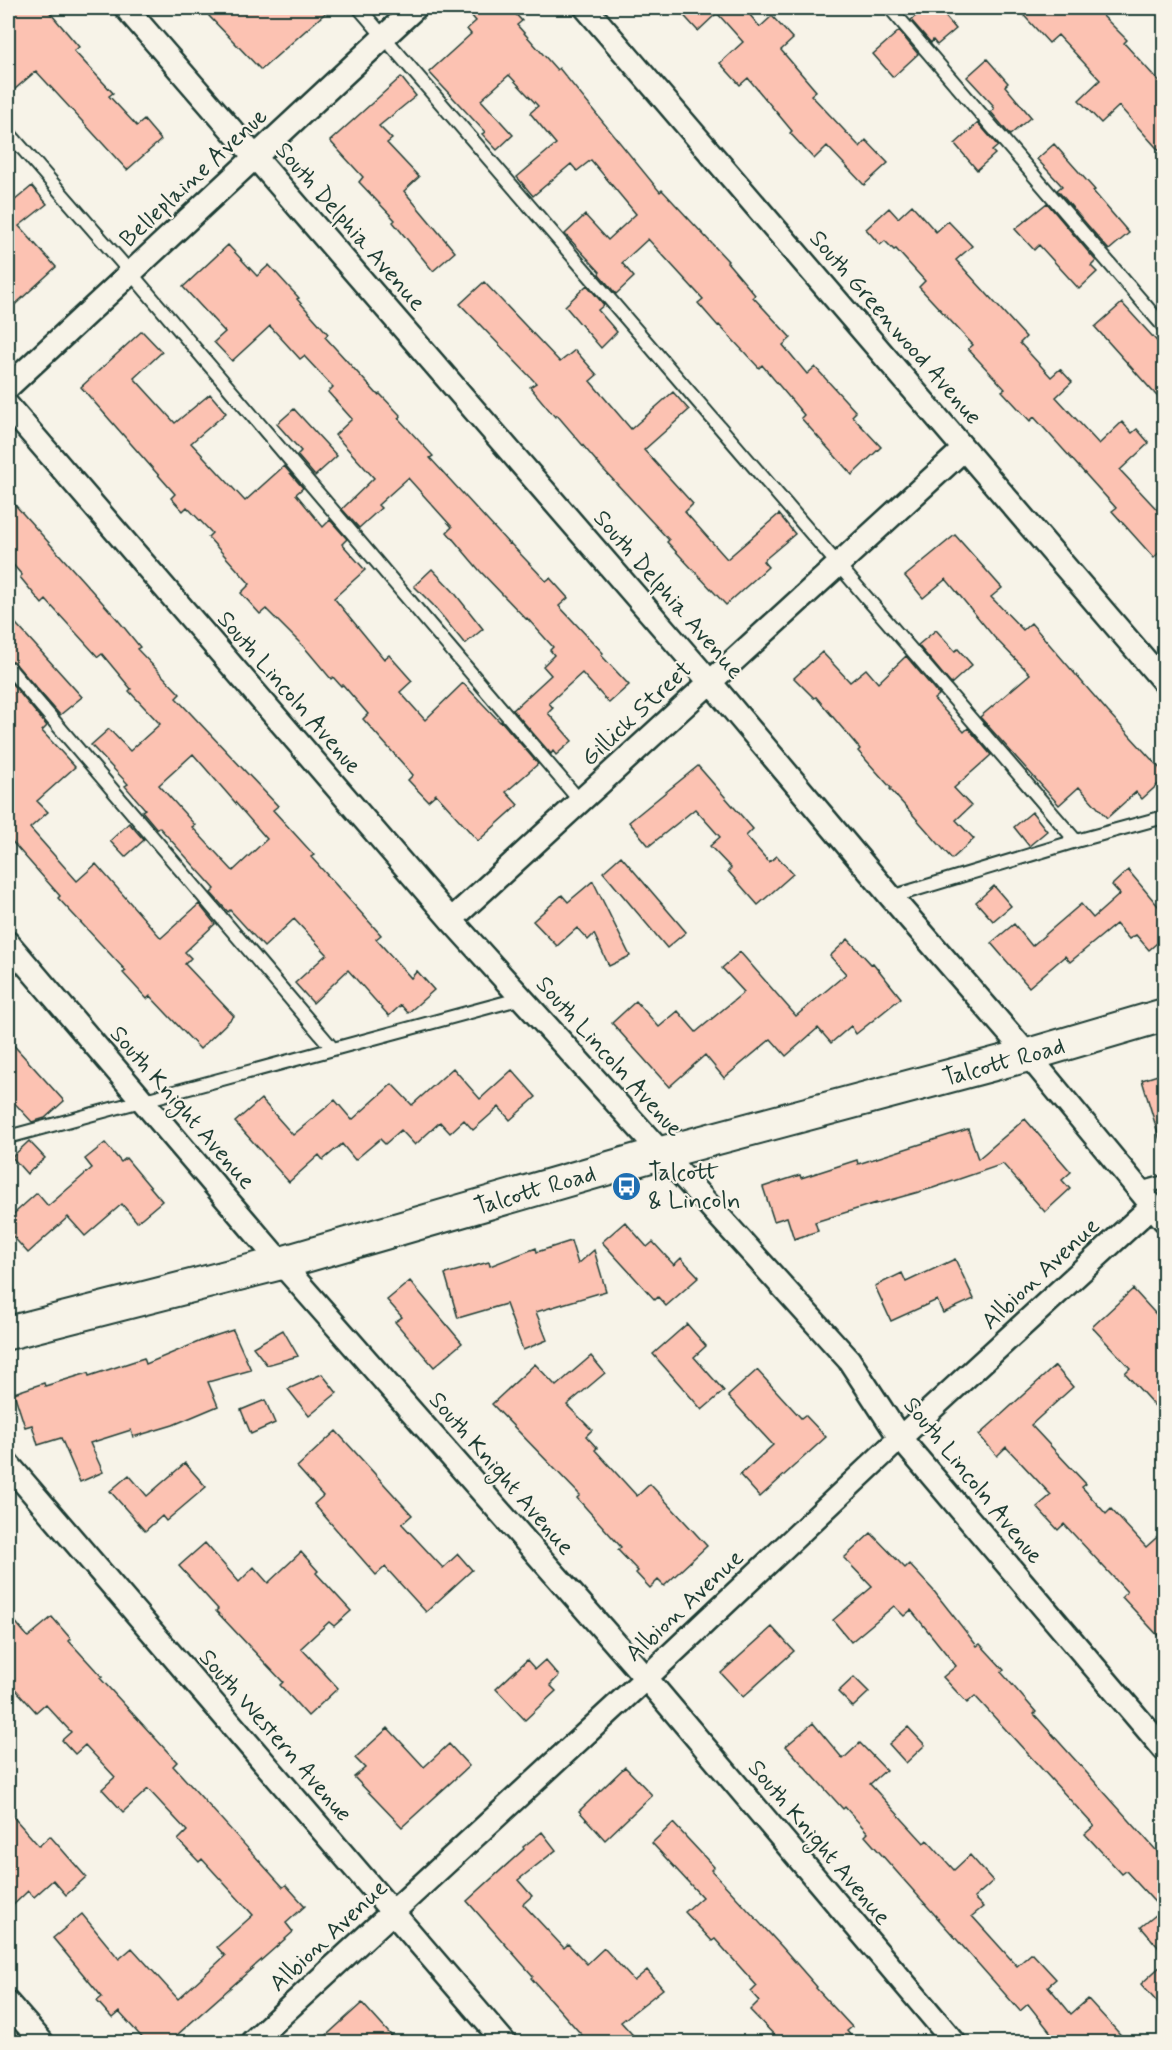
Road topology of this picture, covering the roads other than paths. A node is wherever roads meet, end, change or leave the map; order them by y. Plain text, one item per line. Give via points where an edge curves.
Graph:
1 (126, 8) edge
2 (358, 8) edge
3 (416, 8) edge
4 (586, 8) edge
5 (890, 8) edge
6 (384, 37) junction
7 (8, 132) edge
8 (255, 157) junction
9 (130, 273) junction
10 (1164, 327) edge
11 (8, 387) edge
12 (8, 406) edge
13 (964, 448) junction
14 (838, 564) junction
15 (8, 667) edge
16 (710, 682) junction
17 (1164, 682) edge
18 (580, 801) junction
19 (1164, 817) edge
20 (1076, 841) junction
21 (891, 897) junction
22 (451, 920) junction
23 (8, 943) edge
24 (522, 998) junction
25 (1164, 1015) edge
26 (333, 1049) junction
27 (1028, 1055) junction
28 (141, 1101) junction
29 (8, 1137) edge
30 (661, 1153) junction
31 (1164, 1182) edge
32 (1152, 1205) edge
33 (281, 1263) junction
34 (8, 1332) edge
35 (900, 1438) junction
36 (8, 1464) edge
37 (646, 1678) junction
38 (1164, 1749) edge
39 (393, 1912) junction
40 (8, 2003) edge
41 (42, 2043) edge
42 (252, 2043) edge
43 (504, 2043) edge
44 (954, 2043) edge

1 - 8 street, South Delphia Avenue
2 - 6 lane
3 - 6 street, Belleplaine Avenue
4 - 13 street, South Greenwood Avenue
5 - 10 lane
6 - 8 street, Belleplaine Avenue
6 - 14 lane
7 - 9 lane
8 - 9 street, Belleplaine Avenue
8 - 16 street, South Delphia Avenue
9 - 11 street, Belleplaine Avenue
9 - 18 lane
12 - 22 street, South Lincoln Avenue
13 - 14 street, Gillick Street
13 - 17 street, South Greenwood Avenue
14 - 16 street, Gillick Street
14 - 20 lane
15 - 26 lane
16 - 18 street, Gillick Street
16 - 21 street, South Delphia Avenue
18 - 22 street, Gillick Street
19 - 20 lane
20 - 21 lane
21 - 27 street, South Delphia Avenue
22 - 24 street, South Lincoln Avenue
23 - 28 street, South Knight Avenue
24 - 26 lane
24 - 30 street, South Lincoln Avenue
25 - 27 street, Talcott Road
26 - 28 lane
27 - 30 street, Talcott Road
27 - 32 street, South Delphia Avenue
28 - 29 lane
28 - 33 street, South Knight Avenue
30 - 33 street, Talcott Road
30 - 35 street, South Lincoln Avenue via 849,1360
31 - 32 lane
32 - 35 street, Albion Avenue
33 - 34 street, Talcott Road
33 - 37 street, South Knight Avenue
35 - 37 street, Albion Avenue
35 - 38 street, South Lincoln Avenue
36 - 39 street, South Western Avenue
37 - 39 street, Albion Avenue
37 - 44 street, South Knight Avenue
39 - 42 street, Albion Avenue
39 - 43 street, South Western Avenue
40 - 41 street

